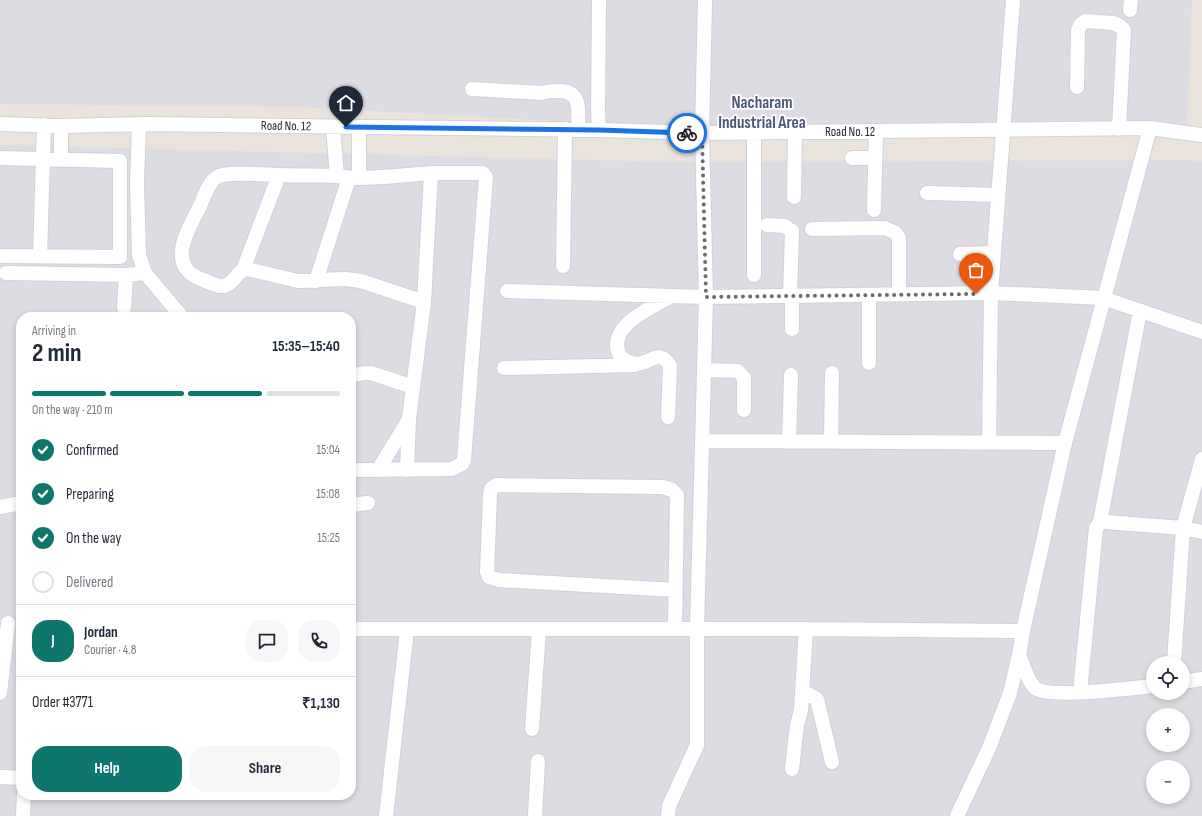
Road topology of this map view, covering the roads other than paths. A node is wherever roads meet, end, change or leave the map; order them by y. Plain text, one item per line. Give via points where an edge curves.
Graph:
1 (599, 0) edge
2 (705, 0) edge
3 (1013, 0) edge
4 (1077, 86) dead end
5 (472, 90) dead end
6 (0, 124) edge
7 (139, 124) junction
8 (44, 125) junction
9 (61, 126) junction
10 (333, 127) junction
11 (359, 127) junction
12 (1119, 128) junction
13 (1150, 128) junction
14 (571, 130) junction
15 (599, 130) junction
16 (1003, 130) junction
17 (758, 132) junction
18 (795, 132) junction
19 (876, 132) junction
20 (702, 133) junction
21 (1202, 136) edge
22 (0, 158) edge
23 (852, 158) dead end
24 (875, 158) junction
25 (42, 160) junction
26 (61, 160) junction
27 (431, 173) junction
28 (279, 175) junction
29 (348, 177) junction
30 (927, 193) dead end
31 (998, 195) junction
32 (794, 197) dead end
33 (874, 210) dead end
34 (812, 229) dead end
35 (994, 253) junction
36 (960, 254) dead end
37 (0, 256) edge
38 (40, 256) junction
39 (563, 266) dead end
40 (243, 270) junction
41 (6, 273) dead end
42 (145, 273) junction
43 (126, 275) junction
44 (754, 275) dead end
45 (316, 281) junction
46 (507, 291) dead end
47 (991, 293) junction
48 (899, 294) junction
49 (869, 295) junction
50 (672, 296) junction
51 (791, 296) junction
52 (706, 297) junction
53 (1103, 298) junction
54 (424, 302) junction
55 (124, 308) dead end
56 (1140, 311) junction
57 (177, 312) edge
58 (792, 328) dead end
59 (1202, 332) edge
60 (869, 363) dead end
61 (637, 365) junction
62 (504, 368) dead end
63 (704, 370) junction
64 (832, 373) dead end
65 (356, 374) edge
66 (791, 375) dead end
67 (413, 387) junction
68 (744, 410) dead end
69 (668, 416) dead end
70 (410, 419) junction
71 (702, 441) junction
72 (790, 442) junction
73 (831, 442) junction
74 (990, 442) junction
75 (1065, 442) junction
76 (1202, 458) edge
77 (356, 470) edge
78 (378, 470) junction
79 (407, 470) junction
80 (368, 503) dead end
81 (16, 504) edge
82 (356, 504) edge
83 (0, 507) edge
84 (1100, 522) junction
85 (1183, 528) junction
86 (1202, 532) edge
87 (675, 590) junction
88 (10, 623) edge
89 (356, 629) edge
90 (674, 629) junction
91 (697, 629) junction
92 (806, 629) junction
93 (407, 630) junction
94 (539, 630) junction
95 (1023, 631) junction
96 (1019, 655) junction
97 (1174, 656) edge
98 (1202, 679) edge
99 (1190, 681) edge
100 (1146, 687) edge
101 (0, 688) edge
102 (802, 691) junction
103 (1080, 692) junction
104 (532, 729) dead end
105 (538, 761) dead end
106 (832, 762) dead end
107 (792, 768) dead end
108 (0, 777) edge
109 (16, 778) edge
110 (24, 800) edge
111 (23, 816) edge
112 (386, 816) edge
113 (535, 816) edge
114 (668, 816) edge
115 (957, 816) edge

1 - 15 street
2 - 20 street
3 - 16 street
4 - 12 street via 1078,30 1081,24 1085,21 1120,26 1124,30
5 - 14 street via 542,93 563,91 571,94 578,103
6 - 8 street, Road No. 12
7 - 9 street, Road No. 12
7 - 10 street, Road No. 12
7 - 42 street via 139,255
8 - 9 street, Road No. 12
8 - 25 street
9 - 26 street
10 - 11 street, Road No. 12
10 - 29 street
11 - 14 street, Road No. 12
11 - 29 street
12 - 13 street, Road No. 12
12 - 16 street, Road No. 12
13 - 21 street, Road No. 12
13 - 53 street
14 - 15 street, Road No. 12
14 - 39 street
15 - 20 street, Road No. 12
16 - 19 street, Road No. 12
16 - 31 street
17 - 18 street, Road No. 12
17 - 20 street, Road No. 12
17 - 44 street
17 - 51 street via 764,219 792,231
18 - 19 street, Road No. 12
18 - 32 street
19 - 24 street
20 - 52 street
22 - 25 street
23 - 24 street
24 - 33 street
25 - 26 street
25 - 38 street
26 - 38 street via 120,160 120,257
27 - 29 street
27 - 54 street
27 - 79 street via 483,173 486,177 466,436 464,460 458,467
28 - 29 street
28 - 40 street
28 - 40 street via 230,174 217,177 210,184 183,242 183,264 187,271 197,278 226,286
29 - 45 street
30 - 31 street
31 - 35 street
34 - 48 street via 886,228 896,233
35 - 36 street
35 - 47 street
37 - 38 street
40 - 45 street via 298,281
41 - 43 street
42 - 43 street
42 - 57 street
43 - 55 street
45 - 54 street via 360,281
46 - 50 street
47 - 48 street
47 - 53 street
47 - 74 street
48 - 49 street
49 - 51 street
49 - 60 street
50 - 52 street
50 - 61 street via 627,323 621,331 618,352 625,360
51 - 52 street
51 - 58 street
52 - 63 street
53 - 56 street
53 - 75 street
54 - 67 street
56 - 59 street
56 - 84 street
61 - 62 street
61 - 69 street via 657,356 666,359 670,366
63 - 68 street via 738,371 742,374
63 - 71 street
64 - 73 street
65 - 67 street via 371,373
66 - 72 street
67 - 70 street
70 - 78 street
70 - 79 street
71 - 72 street
71 - 91 street
72 - 73 street
73 - 74 street
74 - 75 street
75 - 95 street
76 - 85 street
77 - 78 street
78 - 79 street
80 - 82 street
81 - 83 street
84 - 85 street
84 - 103 street via 1096,528
85 - 86 street
85 - 97 street
87 - 87 street via 677,496 672,490 663,487 496,485 491,489 487,572 489,577 499,580
87 - 90 street
88 - 101 street
89 - 93 street
90 - 91 street
90 - 94 street
91 - 92 street
91 - 114 street via 697,745 669,806
92 - 95 street
92 - 102 street
93 - 94 street
93 - 112 street
94 - 104 street
95 - 96 street
96 - 103 street via 1033,687 1043,692
96 - 115 street via 1010,693
98 - 99 street
100 - 103 street
102 - 106 street via 817,699
102 - 107 street
105 - 113 street
108 - 109 street
110 - 111 street

